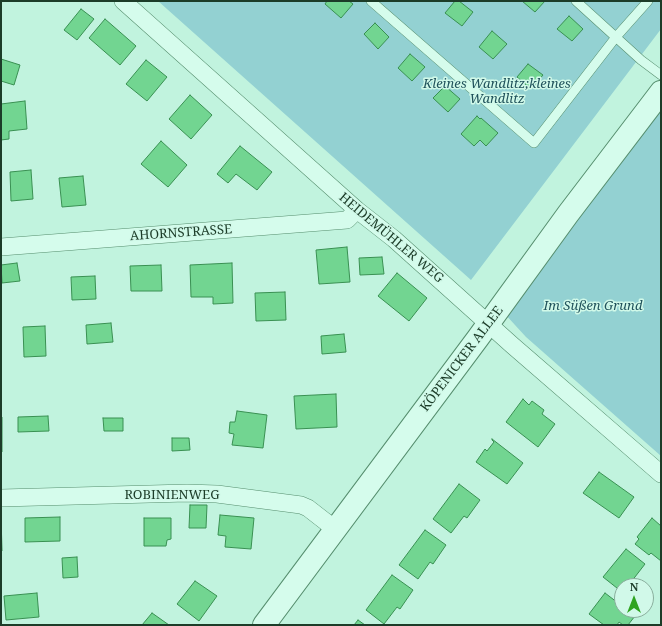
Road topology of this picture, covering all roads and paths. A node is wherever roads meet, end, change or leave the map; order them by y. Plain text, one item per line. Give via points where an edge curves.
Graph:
1 (123, 1) edge
2 (371, 1) edge
3 (576, 1) edge
4 (648, 1) edge
5 (616, 37) junction
6 (661, 75) edge
7 (661, 92) edge
8 (357, 210) junction
9 (1, 247) edge
10 (489, 324) junction
11 (661, 474) edge
12 (1, 498) edge
13 (335, 529) junction
14 (264, 625) edge

1 - 8 street, HEIDEMÜHLER WEG
2 - 5 lane via 534,143
3 - 5 lane
4 - 5 lane
5 - 6 lane
7 - 10 street, KÖPENICKER ALLEE via 568,214
8 - 9 street, AHORNSTRASSE via 347,220
8 - 10 street, HEIDEMÜHLER WEG via 394,239
10 - 11 street, HEIDEMÜHLER WEG
10 - 13 street, KÖPENICKER ALLEE
12 - 13 street, ROBINIENWEG via 217,494 308,508
13 - 14 street, KÖPENICKER ALLEE

